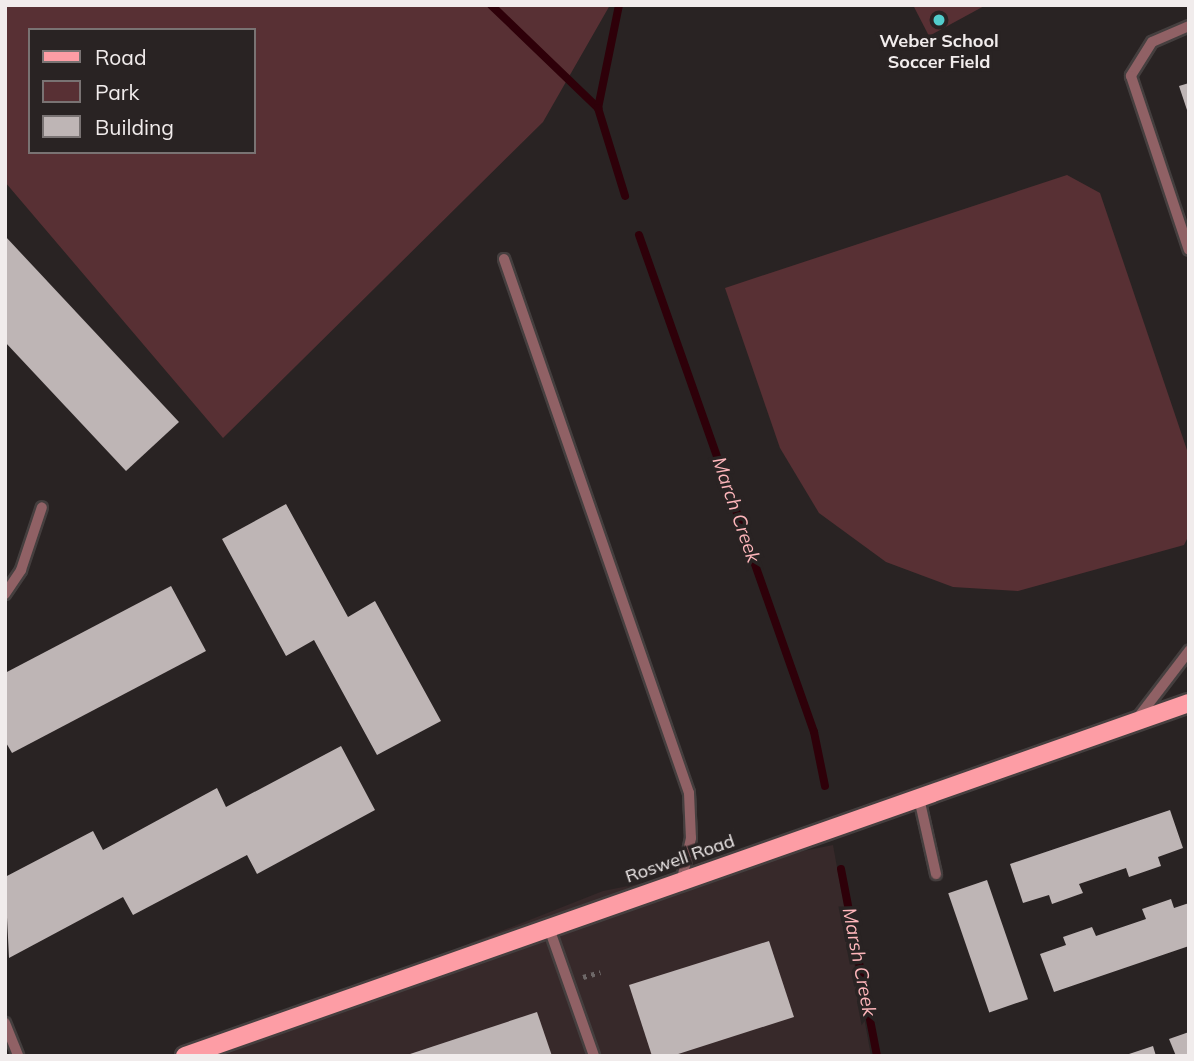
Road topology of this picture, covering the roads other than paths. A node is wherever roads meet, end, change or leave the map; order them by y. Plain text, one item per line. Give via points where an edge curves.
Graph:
1 (1189, 26) edge
2 (1189, 250) edge
3 (504, 258) dead end
4 (43, 507) dead end
5 (5, 594) edge
6 (1189, 651) edge
7 (1189, 703) edge
8 (1126, 725) junction
9 (919, 798) junction
10 (936, 874) dead end
11 (682, 879) junction
12 (549, 928) junction
13 (6, 1028) edge
14 (197, 1054) edge
15 (18, 1056) edge
16 (594, 1056) edge

1 - 2 lane via 1152,42 1131,76
3 - 11 lane via 689,793 691,838
4 - 5 lane via 21,570
6 - 8 lane via 1148,710
7 - 8 main road, Roswell Road
8 - 9 main road, Roswell Road
9 - 10 lane
9 - 11 main road, Roswell Road
11 - 12 main road, Roswell Road
12 - 14 main road, Roswell Road
12 - 16 lane
13 - 15 lane

